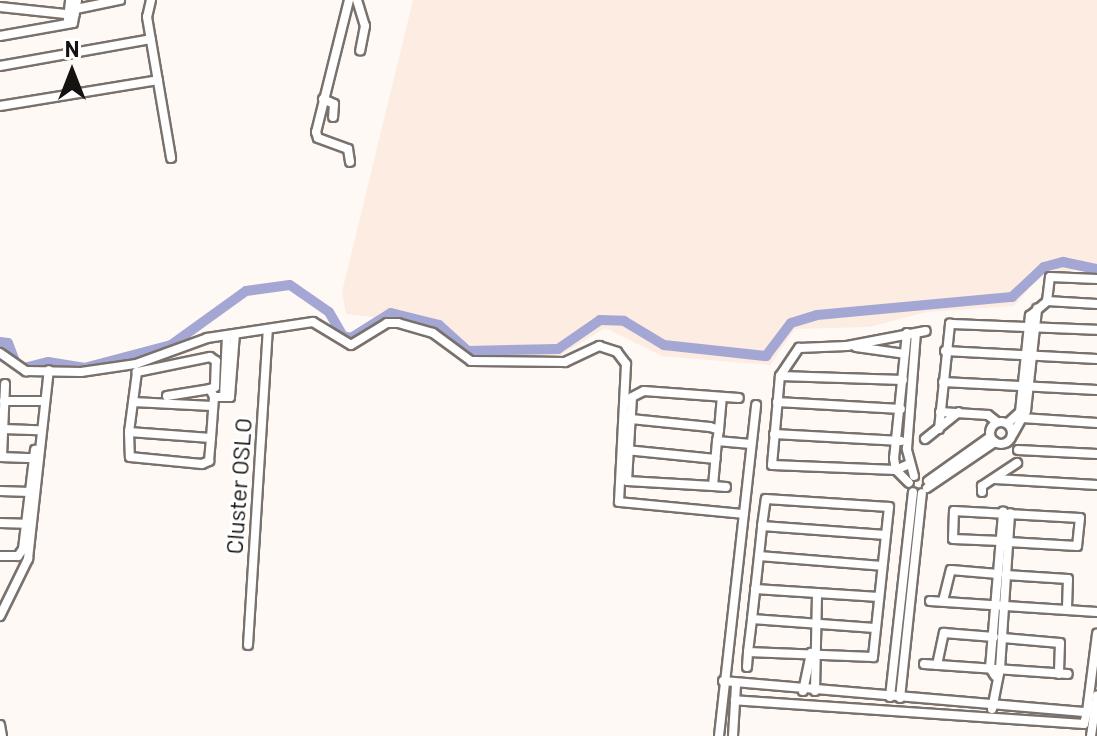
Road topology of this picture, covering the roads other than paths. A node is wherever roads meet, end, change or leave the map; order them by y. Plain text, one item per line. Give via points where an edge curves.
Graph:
1 (70, 0) edge
2 (120, 0) edge
3 (151, 0) edge
4 (349, 0) edge
5 (357, 0) edge
6 (0, 7) edge
7 (74, 10) edge
8 (0, 36) edge
9 (151, 39) junction
10 (360, 51) dead end
11 (0, 66) edge
12 (158, 80) junction
13 (323, 99) junction
14 (0, 106) edge
15 (333, 117) dead end
16 (171, 158) dead end
17 (350, 162) dead end
18 (1097, 279) edge
19 (1047, 301) junction
20 (1097, 304) edge
21 (1031, 325) junction
22 (268, 330) junction
23 (1097, 330) edge
24 (916, 332) junction
25 (231, 335) junction
26 (847, 346) junction
27 (945, 351) junction
28 (0, 353) edge
29 (905, 354) junction
30 (1028, 354) junction
31 (1097, 359) edge
32 (909, 365) junction
33 (49, 370) junction
34 (780, 376) junction
35 (903, 380) junction
36 (943, 382) junction
37 (5, 384) dead end
38 (1025, 385) junction
39 (1097, 390) edge
40 (907, 394) junction
41 (167, 396) dead end
42 (212, 397) junction
43 (722, 397) junction
44 (739, 398) dead end
45 (4, 401) junction
46 (133, 402) junction
47 (777, 402) junction
48 (756, 405) dead end
49 (901, 409) junction
50 (940, 412) junction
51 (959, 412) junction
52 (1021, 417) junction
53 (631, 419) junction
54 (997, 422) junction
55 (1008, 423) junction
56 (1097, 423) edge
57 (3, 429) junction
58 (939, 429) junction
59 (38, 430) junction
60 (719, 430) junction
61 (129, 432) junction
62 (774, 434) junction
63 (1013, 434) junction
64 (211, 438) junction
65 (925, 439) dead end
66 (897, 440) junction
67 (992, 440) junction
68 (717, 441) junction
69 (907, 441) junction
70 (1006, 443) junction
71 (751, 444) junction
72 (626, 450) junction
73 (1018, 450) junction
74 (1097, 454) edge
75 (1, 457) edge
76 (34, 458) junction
77 (716, 459) junction
78 (1017, 463) junction
79 (907, 465) junction
80 (896, 470) junction
81 (1017, 480) junction
82 (1097, 485) edge
83 (713, 486) junction
84 (919, 486) junction
85 (726, 487) dead end
86 (0, 491) edge
87 (30, 492) junction
88 (1007, 512) junction
89 (743, 514) junction
90 (0, 523) edge
91 (25, 524) junction
92 (762, 526) junction
93 (886, 535) junction
94 (1004, 542) junction
95 (0, 556) edge
96 (759, 556) junction
97 (882, 566) junction
98 (1002, 574) junction
99 (755, 589) junction
100 (817, 593) junction
101 (879, 597) junction
102 (930, 601) dead end
103 (943, 601) junction
104 (999, 605) junction
105 (1067, 609) junction
106 (1097, 612) edge
107 (0, 616) edge
108 (752, 619) junction
109 (816, 624) junction
110 (875, 628) junction
111 (1097, 634) edge
112 (998, 638) junction
113 (248, 645) dead end
114 (748, 652) junction
115 (813, 657) junction
116 (924, 664) dead end
117 (937, 665) junction
118 (747, 667) dead end
119 (995, 671) junction
120 (805, 675) junction
121 (815, 675) junction
122 (723, 681) junction
123 (736, 685) junction
124 (808, 691) junction
125 (1097, 695) edge
126 (895, 698) junction
127 (735, 700) junction
128 (806, 704) junction
129 (993, 706) junction
130 (1087, 712) junction
131 (992, 717) junction
132 (0, 725) edge
133 (2, 736) edge
134 (719, 736) edge
135 (733, 736) edge
136 (1091, 736) edge

1 - 7 street
2 - 7 street
3 - 9 street
4 - 13 street
5 - 10 street via 365,26
6 - 7 street
7 - 8 street via 67,25
9 - 11 street
9 - 12 street
12 - 14 street
12 - 16 street
13 - 15 street via 334,104
13 - 17 street via 316,136 348,149
18 - 19 street via 1051,275
19 - 20 street
19 - 21 street
21 - 23 street
21 - 27 street via 950,324
21 - 30 street
22 - 25 street
22 - 89 street via 318,322 351,345 387,323 398,323 433,333 471,361 565,362 595,346 617,352 626,364 619,502
22 - 113 street, Cluster OSLO
24 - 26 street
24 - 29 street
24 - 32 street
25 - 33 street via 136,364
25 - 42 street via 227,397
26 - 29 street
26 - 34 street via 799,348
27 - 30 street
27 - 36 street
28 - 33 street via 26,371
29 - 32 street
30 - 31 street
30 - 38 street
32 - 35 street
32 - 40 street
33 - 107 street via 28,559
34 - 35 street
34 - 47 street
35 - 40 street
36 - 38 street
36 - 50 street
37 - 45 street
38 - 39 street
38 - 52 street
40 - 49 street
40 - 69 street
41 - 42 street
42 - 46 street
42 - 46 street via 216,361 210,357 137,372
42 - 64 street
43 - 44 street
43 - 53 street via 637,392
43 - 60 street
45 - 57 street
45 - 59 street via 42,398
46 - 61 street
47 - 49 street
47 - 62 street
48 - 71 street
49 - 66 street
50 - 51 street
50 - 58 street
51 - 54 street
51 - 58 street
52 - 55 street
52 - 56 street
52 - 63 street
53 - 60 street
53 - 72 street
54 - 55 street
54 - 67 street
55 - 63 street
57 - 59 street
57 - 75 street
58 - 65 street
59 - 76 street
60 - 68 street
61 - 64 street
61 - 64 street via 130,457 202,464 209,461
62 - 66 street
62 - 80 street via 774,465
63 - 70 street
66 - 69 street
66 - 80 street
67 - 70 street
67 - 84 street
68 - 71 street
68 - 77 street
69 - 79 street
70 - 73 street
71 - 89 street
72 - 77 street
72 - 83 street via 627,481
73 - 74 street
73 - 78 street
75 - 76 street
76 - 87 street
77 - 83 street
78 - 81 street
78 - 81 street via 994,480
79 - 80 street
79 - 84 street
80 - 84 street
81 - 82 street
83 - 85 street
84 - 126 street
86 - 87 street
87 - 91 street
88 - 94 street
88 - 94 street via 956,509 951,537
88 - 94 street via 1080,518 1077,546
89 - 122 street
90 - 91 street
91 - 95 street via 21,554
92 - 93 street
92 - 93 street via 769,498 883,504 889,509
92 - 96 street
93 - 97 street
94 - 98 street
96 - 97 street
96 - 99 street
97 - 101 street
98 - 103 street via 951,570
98 - 104 street
98 - 105 street via 1068,579
99 - 100 street
99 - 108 street
100 - 101 street
100 - 109 street
101 - 110 street
102 - 103 street
103 - 104 street
104 - 105 street
104 - 112 street
105 - 106 street
108 - 109 street
108 - 114 street
109 - 110 street
109 - 115 street
110 - 115 street via 871,659
111 - 130 street
112 - 117 street via 944,633
112 - 119 street
112 - 119 street via 1060,643 1064,674
114 - 115 street
114 - 118 street
115 - 120 street
115 - 121 street
116 - 117 street
117 - 119 street
119 - 129 street
120 - 121 street
120 - 124 street
121 - 124 street
122 - 123 street
122 - 134 street
123 - 124 street
123 - 127 street
124 - 126 street
124 - 128 street
125 - 136 street
126 - 129 street
127 - 128 street
127 - 135 street
128 - 131 street
129 - 130 street
129 - 131 street
130 - 131 street via 1084,724
132 - 133 street

